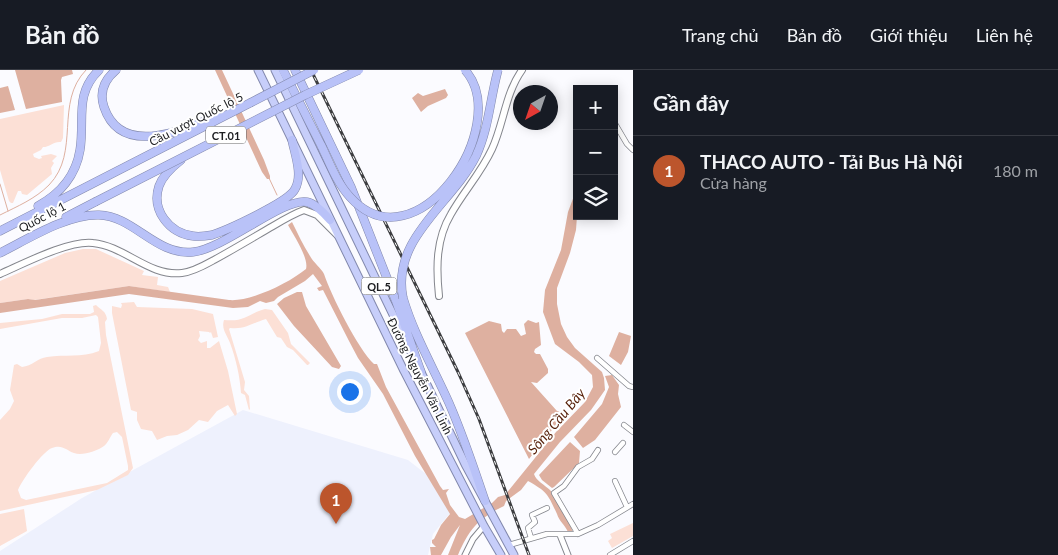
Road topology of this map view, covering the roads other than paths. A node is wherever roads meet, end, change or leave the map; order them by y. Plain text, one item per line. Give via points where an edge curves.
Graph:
1 (99, 70) edge
2 (116, 70) edge
3 (258, 70) edge
4 (275, 70) edge
5 (283, 70) edge
6 (295, 70) edge
7 (359, 70) edge
8 (465, 70) edge
9 (498, 70) edge
10 (522, 70) edge
11 (312, 71) edge
12 (250, 103) junction
13 (618, 128) edge
14 (226, 135) junction
15 (292, 140) junction
16 (633, 150) edge
17 (88, 187) joint
18 (275, 212) junction
19 (330, 220) junction
20 (281, 222) junction
21 (0, 229) edge
22 (338, 236) junction
23 (0, 252) edge
24 (0, 274) edge
25 (439, 296) dead end
26 (597, 358) dead end
27 (421, 372) junction
28 (633, 387) edge
29 (624, 425) dead end
30 (633, 432) edge
31 (623, 444) dead end
32 (598, 450) dead end
33 (615, 452) dead end
34 (615, 482) dead end
35 (485, 500) junction
36 (633, 504) edge
37 (627, 507) junction
38 (547, 508) dead end
39 (484, 525) junction
40 (578, 534) junction
41 (560, 535) junction
42 (532, 538) junction
43 (633, 541) edge
44 (509, 545) junction
45 (465, 555) edge
46 (501, 555) edge
47 (514, 555) edge
48 (568, 555) edge
49 (610, 555) edge

1 - 21 highway via 89,81 84,94 80,148 72,175 64,187 46,202
2 - 12 highway via 105,82 101,98 114,124 133,135 145,137 185,129
3 - 15 highway, Đường Nguyễn Văn Linh / QL.5
4 - 27 highway, Đường Nguyễn Văn Linh / QL.5
5 - 8 highway, bridge via 340,184 360,206 375,214 394,217 422,208 435,198 450,183 467,152 478,116 477,95
6 - 27 highway via 352,187
7 - 14 highway, CT.01, bridge
9 - 35 highway, bridge via 488,123 476,156 458,186 426,223 409,249 401,277 403,298 414,328 450,404
10 - 25 main road via 509,93 489,154 443,231 437,259
11 - 12 highway, Cầu vượt Quốc lộ 5 / CT.01, bridge
12 - 17 highway, Cầu vượt Quốc lộ 5 / CT.01
13 - 16 street
14 - 15 highway, bridge via 182,160 166,174 159,187 157,198 164,220 182,233 207,236 287,198 298,183
14 - 23 highway, Quốc lộ 1 / CT.01, bridge
15 - 19 highway, Đường Nguyễn Văn Linh / QL.5
17 - 21 highway, Quốc lộ 1 / CT.01
18 - 19 highway via 294,203 305,202 318,208
18 - 20 main road
18 - 23 highway via 209,248 193,252 176,252 163,247 128,225 100,215 72,219
19 - 22 highway, Đường Nguyễn Văn Linh / QL.5
20 - 22 main road via 304,210 322,220
20 - 24 main road via 185,273 152,268 108,247 88,243 66,247
22 - 39 highway, Đường Nguyễn Văn Linh / QL.5
26 - 28 street
27 - 35 highway, Đường Nguyễn Văn Linh / QL.5
29 - 30 street
31 - 33 street
32 - 40 street via 592,460 578,467 564,486 554,493
34 - 37 street
35 - 44 highway, Đường Nguyễn Văn Linh / QL.5
36 - 37 street
37 - 40 street
38 - 42 street via 532,515 534,522 528,528
39 - 45 street
39 - 46 highway, Đường Nguyễn Văn Linh / QL.5
40 - 41 street
41 - 42 street
41 - 48 street
42 - 44 street
43 - 49 street
44 - 47 highway, Đường Nguyễn Văn Linh / QL.5

